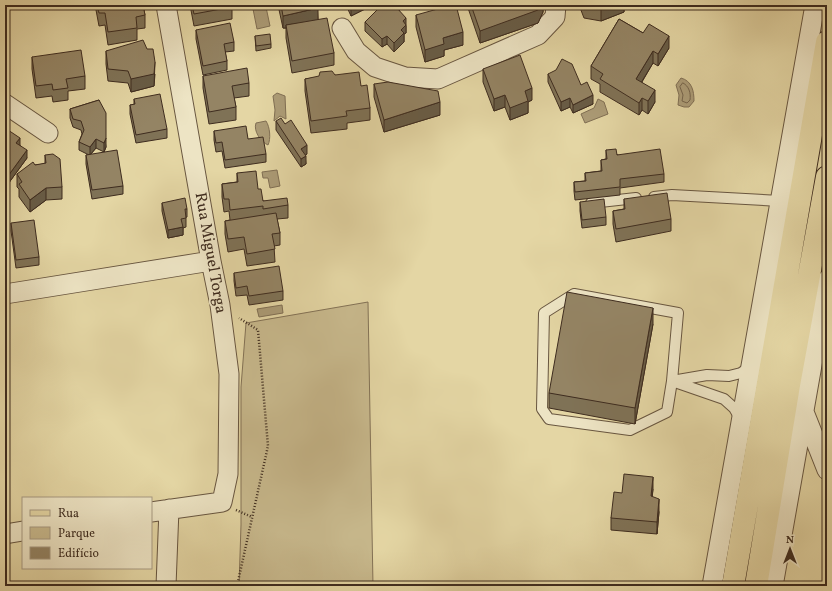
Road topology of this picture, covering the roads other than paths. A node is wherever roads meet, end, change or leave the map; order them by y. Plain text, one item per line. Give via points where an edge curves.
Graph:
1 (166, 5) edge
2 (556, 5) edge
3 (815, 5) edge
4 (342, 28) dead end
5 (827, 42) edge
6 (5, 104) edge
7 (48, 133) dead end
8 (827, 177) edge
9 (780, 201) junction
10 (591, 203) edge
11 (211, 261) junction
12 (827, 280) edge
13 (5, 294) edge
14 (822, 341) edge
15 (751, 366) junction
16 (672, 381) junction
17 (804, 412) junction
18 (742, 422) junction
19 (827, 470) edge
20 (160, 510) edge
21 (22, 531) edge
22 (5, 534) edge
23 (166, 586) edge
24 (712, 586) edge
25 (733, 586) edge
26 (756, 586) edge
27 (773, 586) edge

1 - 11 street, Rua Miguel Torga
2 - 4 street via 555,17 538,35 438,79 405,77 375,67 356,51
3 - 9 street
5 - 25 main road
6 - 7 street
8 - 26 main road
9 - 10 lane via 672,195
9 - 15 street
11 - 13 street
11 - 20 street, Rua Miguel Torga via 229,374 228,474 222,502
12 - 14 street
14 - 17 street
15 - 16 lane via 729,376 707,375
15 - 18 street
16 - 16 lane via 678,313 574,294 544,313 542,409 549,419 630,430 667,412
16 - 18 lane via 724,399 734,408
17 - 19 street
17 - 27 street
18 - 24 street
20 - 23 street
21 - 22 street

